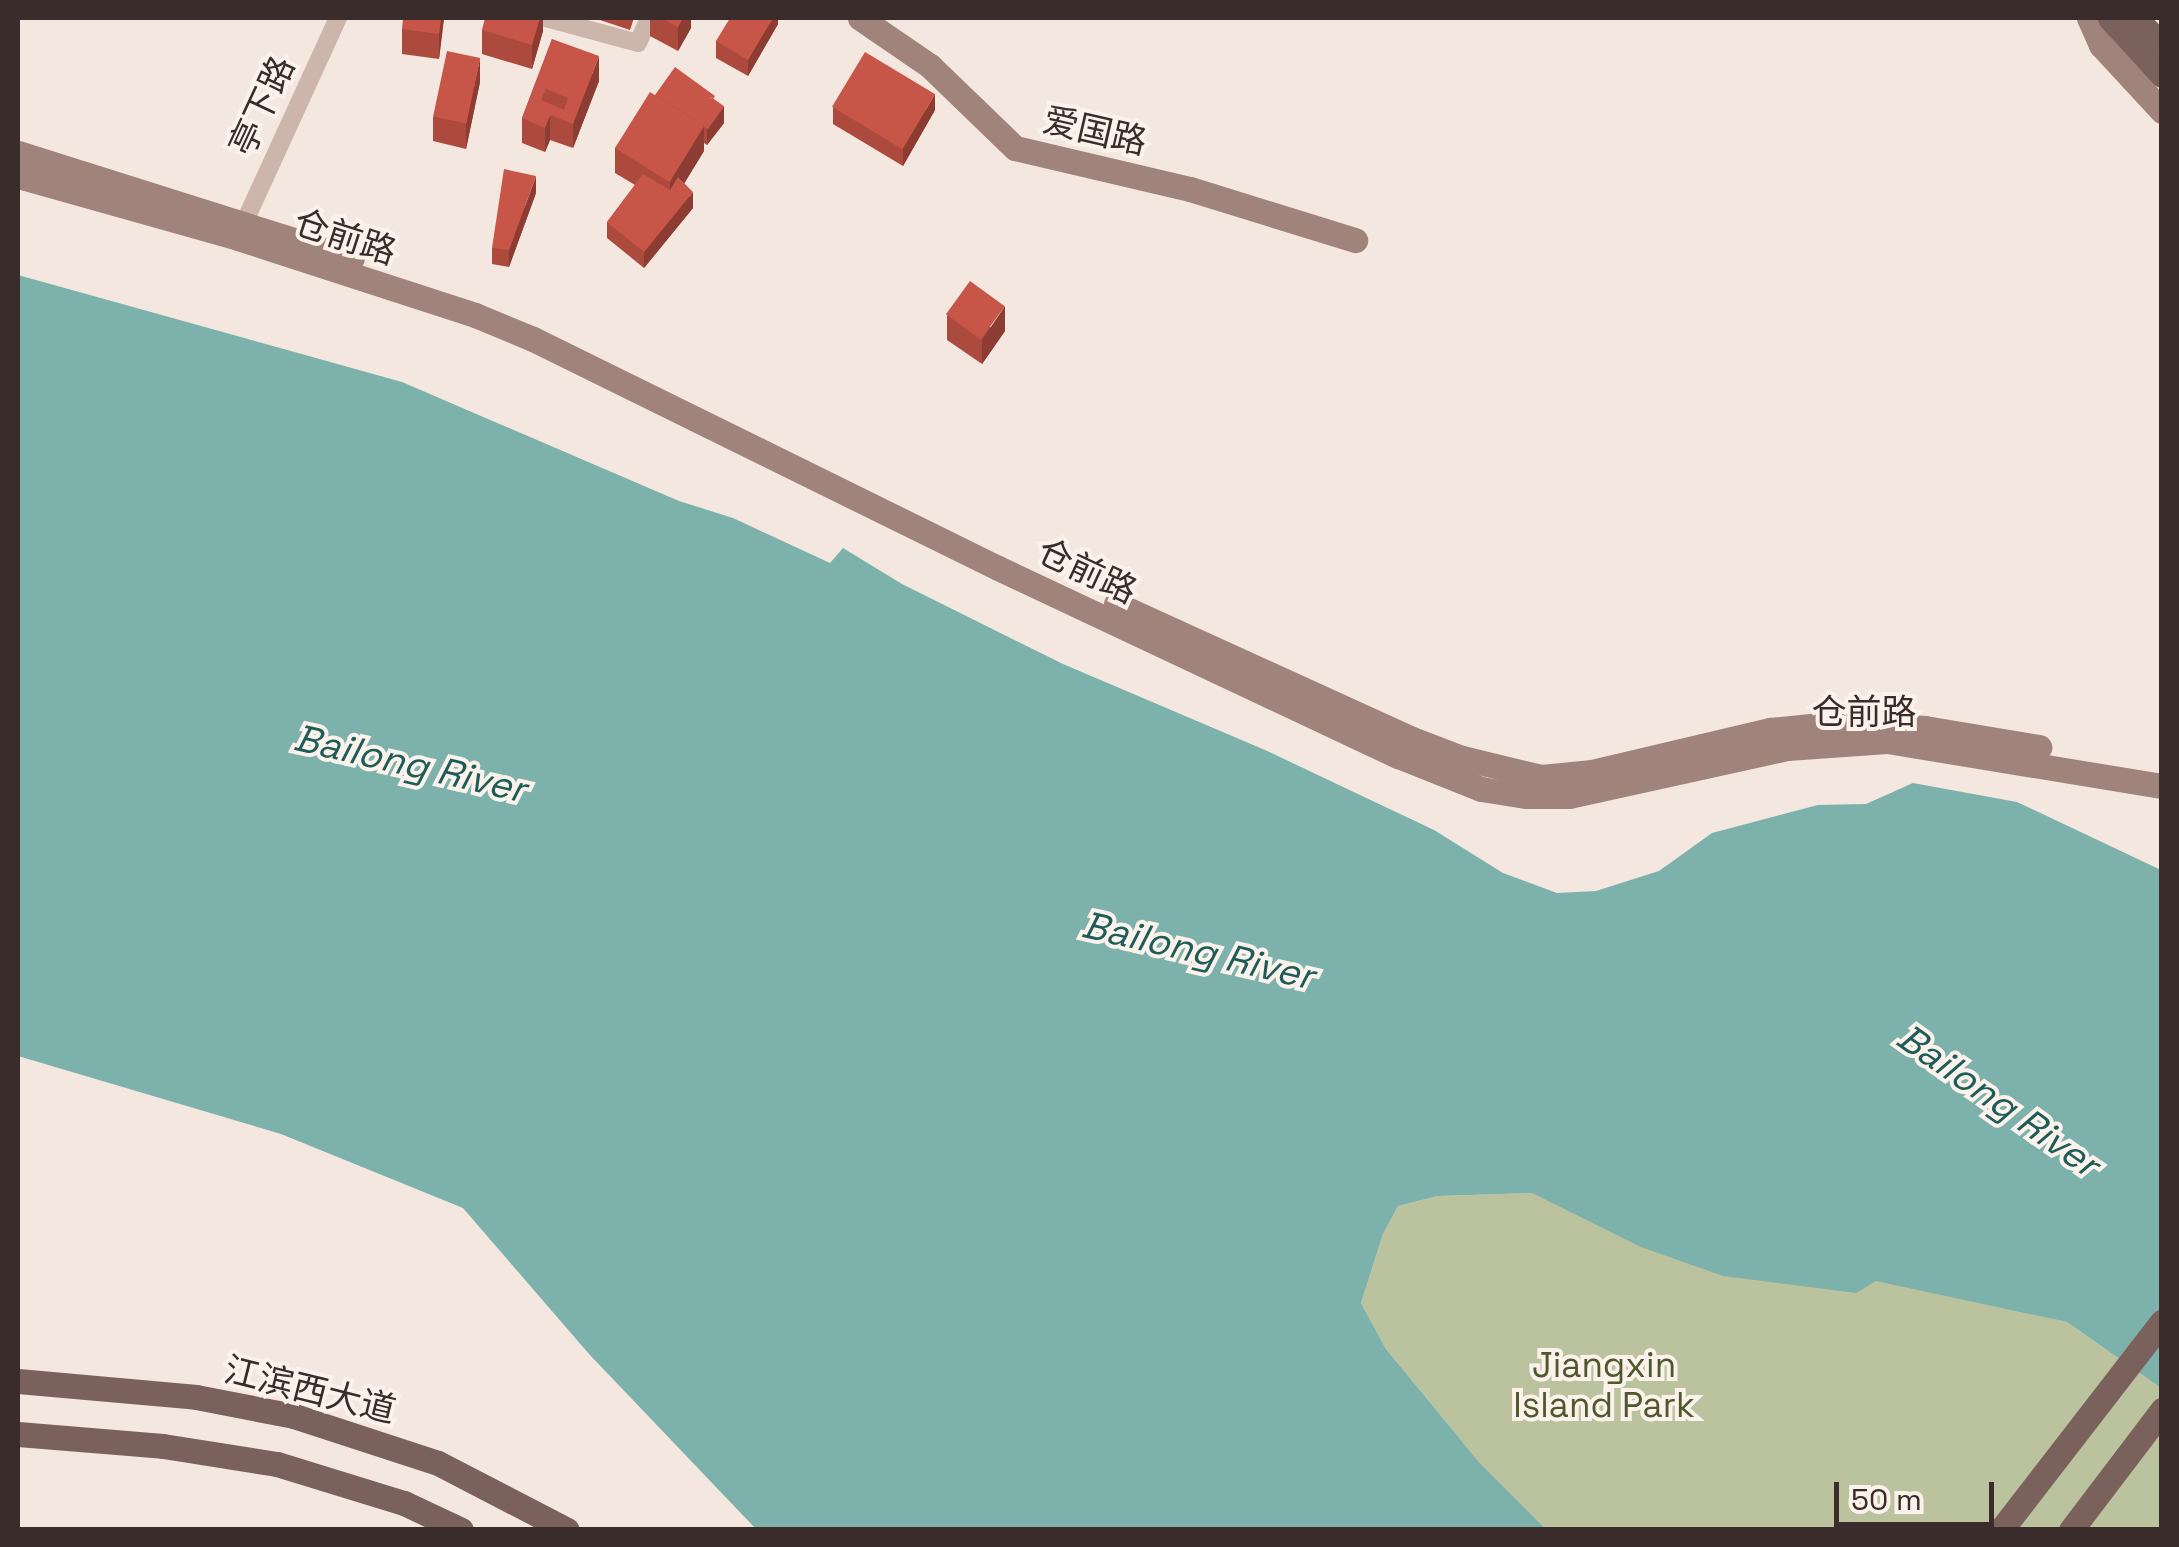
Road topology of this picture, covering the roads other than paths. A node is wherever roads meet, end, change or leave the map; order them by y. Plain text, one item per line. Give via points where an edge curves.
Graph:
1 (338, 18) edge
2 (546, 18) edge
3 (649, 18) edge
4 (860, 18) edge
5 (2089, 18) edge
6 (2110, 18) edge
7 (2135, 18) edge
8 (2162, 45) edge
9 (2162, 75) edge
10 (2162, 111) edge
11 (18, 153) edge
12 (18, 176) edge
13 (245, 221) junction
14 (1355, 240) dead end
15 (2162, 770) edge
16 (2162, 786) edge
17 (2162, 1322) edge
18 (18, 1381) edge
19 (2162, 1410) edge
20 (18, 1434) edge
21 (461, 1530) edge
22 (567, 1530) edge
23 (2001, 1530) edge
24 (2071, 1530) edge

1 - 13 street, 亭下路
2 - 3 street via 638,44
4 - 14 street, 爱国路 via 930,66 1015,148 1190,189
5 - 10 street via 2102,45
6 - 9 main road
7 - 8 main road
11 - 13 street, 仓前路
12 - 16 street, 仓前路 via 256,244 533,340 1033,584 1481,789 1583,794 1787,748 1887,740
13 - 15 street, 仓前路 via 551,332 1004,554 1462,758 1541,776 1592,772 1770,730 1879,722
17 - 23 main road
18 - 22 main road, 江滨西大道 via 196,1397 313,1421 438,1463
19 - 24 main road
20 - 21 main road via 277,1464 404,1503

